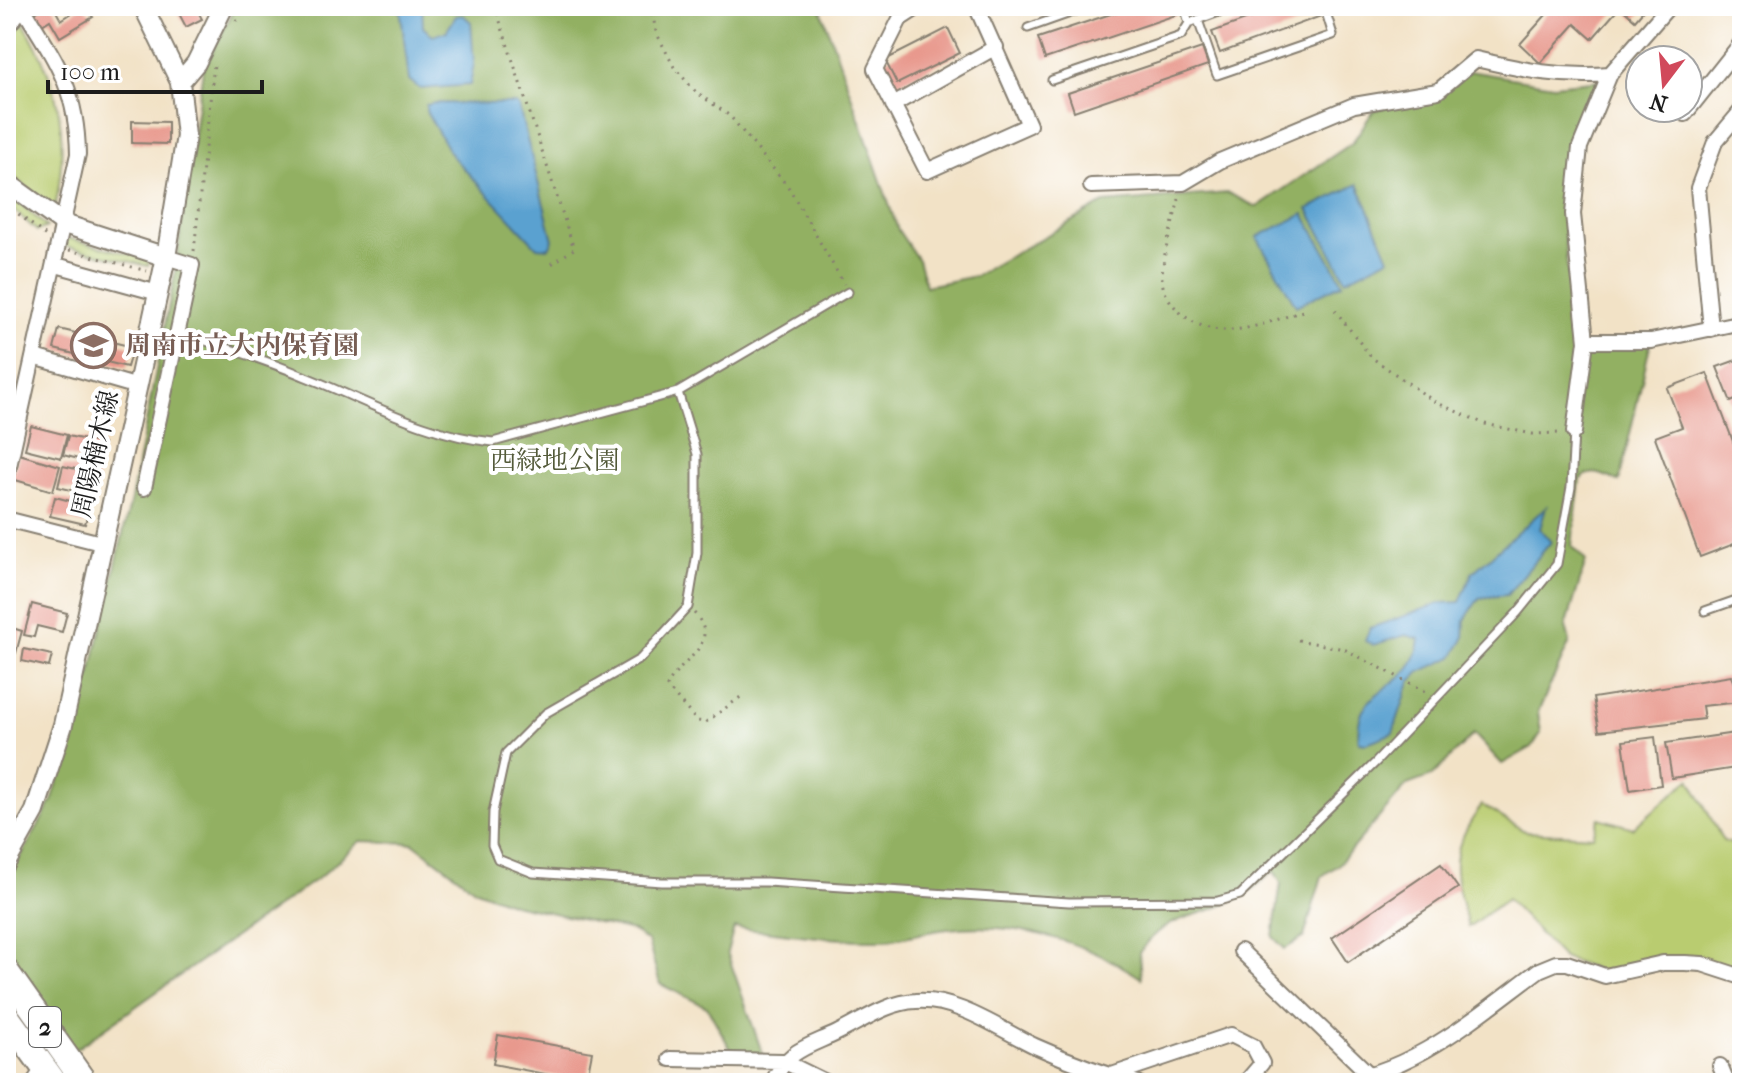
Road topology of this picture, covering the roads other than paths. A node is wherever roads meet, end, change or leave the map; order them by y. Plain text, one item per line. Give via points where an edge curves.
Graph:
1 (143, 6) edge
2 (224, 6) edge
3 (920, 6) edge
4 (976, 6) edge
5 (1090, 6) edge
6 (1184, 6) edge
7 (1235, 6) edge
8 (1324, 6) edge
9 (1669, 6) edge
10 (24, 7) edge
11 (1198, 20) junction
12 (1189, 23) junction
13 (6, 28) edge
14 (1028, 28) dead end
15 (1742, 42) edge
16 (996, 47) junction
17 (1610, 74) junction
18 (1052, 80) dead end
19 (180, 82) junction
20 (1704, 90) edge
21 (893, 105) junction
22 (1742, 110) edge
23 (6, 182) edge
24 (1091, 186) dead end
25 (64, 224) junction
26 (166, 257) junction
27 (56, 265) junction
28 (848, 292) road end
29 (158, 293) junction
30 (1742, 322) edge
31 (1711, 329) junction
32 (178, 332) junction
33 (1586, 341) junction
34 (34, 357) junction
35 (138, 387) junction
36 (678, 392) junction
37 (1574, 432) joint
38 (6, 480) edge
39 (144, 488) dead end
40 (6, 519) edge
41 (101, 543) junction
42 (1742, 598) edge
43 (1705, 611) dead end
44 (6, 863) edge
45 (1241, 951) dead end
46 (6, 971) edge
47 (1742, 977) edge
48 (6, 1015) edge
49 (670, 1059) dead end
50 (783, 1061) junction
51 (1720, 1066) dead end
52 (1109, 1076) junction
53 (1371, 1076) junction
54 (42, 1077) edge
55 (85, 1083) edge
56 (772, 1083) edge
57 (828, 1083) edge
58 (1138, 1083) edge
59 (1245, 1083) edge
60 (1329, 1083) edge
61 (1727, 1083) edge

1 - 19 street, 周陽楠木線
2 - 19 street via 196,63
3 - 21 street via 900,19 875,69
4 - 16 street
5 - 14 lane
6 - 12 lane
7 - 11 lane
8 - 11 lane via 1333,35 1217,75
9 - 17 street
10 - 13 street
10 - 25 street via 63,72 77,120 78,154
11 - 12 lane
12 - 18 lane via 1181,36
15 - 20 street
16 - 21 street
16 - 21 street via 1029,125 927,171
17 - 24 street via 1533,73 1476,59 1438,91 1354,105 1220,161 1183,183
17 - 33 street via 1580,147 1575,183 1573,214
19 - 26 street, 周陽楠木線 via 186,136
22 - 31 street via 1715,142 1698,188
23 - 25 street
25 - 26 street
25 - 27 street
26 - 29 street, 周陽楠木線
26 - 32 street via 192,266
27 - 29 street
27 - 34 street
28 - 36 lane
29 - 35 street, 周陽楠木線
30 - 31 street
31 - 33 street via 1651,341
32 - 36 lane via 466,440 493,442
32 - 39 street
33 - 37 street
34 - 35 street
34 - 38 street
35 - 41 street, 周陽楠木線
36 - 37 lane via 697,454 697,553 688,607 640,659 546,713 506,753 492,845 498,859 533,873 1069,902 1218,901 1240,895 1437,698 1557,564 1571,487
40 - 41 street
41 - 44 street, 周陽楠木線 via 63,725 35,811
42 - 43 lane
45 - 53 street
46 - 55 highway, 2
47 - 53 street via 1702,964 1663,963 1605,976 1556,963 1434,1046
48 - 54 highway, 2
49 - 50 street
50 - 52 street via 893,1005 934,1001
50 - 56 street
50 - 57 street
51 - 61 street
52 - 58 street
52 - 59 street via 1231,1035 1253,1046 1262,1063
53 - 60 street

